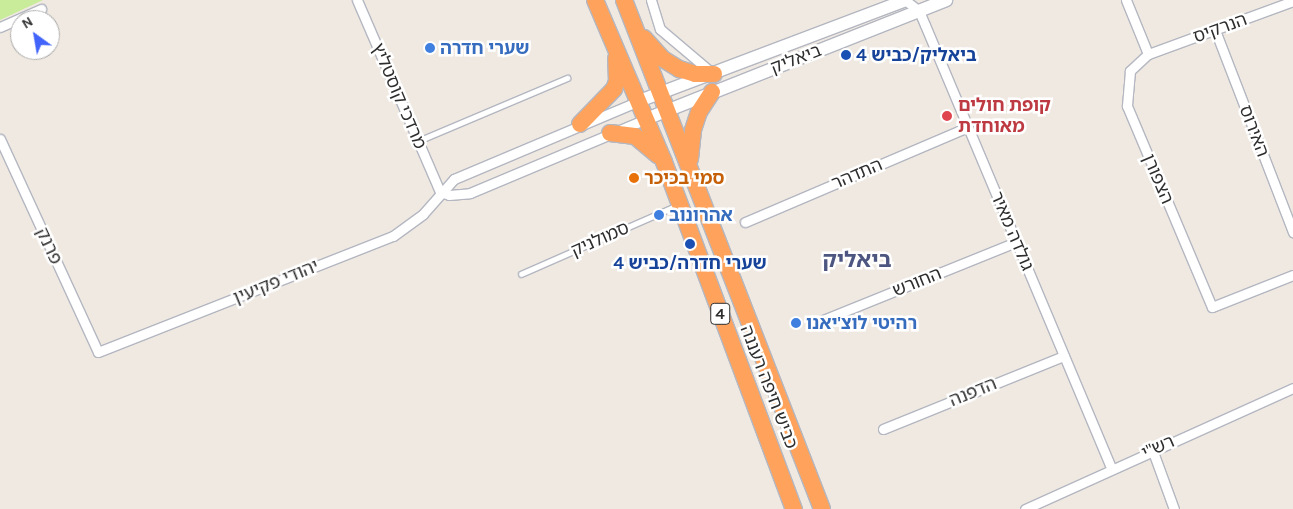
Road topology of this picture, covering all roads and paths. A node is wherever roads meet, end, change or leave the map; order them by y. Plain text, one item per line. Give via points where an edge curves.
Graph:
1 (357, 0) edge
2 (595, 0) edge
3 (624, 0) edge
4 (651, 0) edge
5 (905, 0) edge
6 (946, 0) edge
7 (1126, 0) edge
8 (1293, 1) edge
9 (41, 9) dead end
10 (919, 11) junction
11 (0, 27) edge
12 (635, 27) junction
13 (1215, 30) junction
14 (611, 39) junction
15 (1148, 54) junction
16 (714, 74) junction
17 (567, 78) dead end
18 (712, 92) junction
19 (662, 94) junction
20 (639, 101) junction
21 (668, 110) junction
22 (646, 118) junction
23 (580, 124) junction
24 (968, 127) junction
25 (610, 133) junction
26 (0, 139) edge
27 (418, 141) junction
28 (664, 162) junction
29 (690, 166) junction
30 (440, 192) junction
31 (679, 204) junction
32 (1289, 207) edge
33 (745, 222) dead end
34 (1293, 232) edge
35 (1016, 242) junction
36 (521, 274) dead end
37 (1293, 275) edge
38 (818, 322) dead end
39 (98, 352) joint
40 (1064, 356) junction
41 (1293, 388) edge
42 (883, 429) dead end
43 (1152, 449) junction
44 (1111, 468) junction
45 (794, 509) edge
46 (822, 509) edge
47 (1025, 509) edge
48 (1174, 509) edge

1 - 27 street, מרדכי קוסטליץ
2 - 14 highway, כביש חיפה רעננה / 4
3 - 12 highway, כביש חיפה רעננה / 4
4 - 16 street via 660,29
5 - 10 street, גולדה מאיר
5 - 16 main road, ביאליק
6 - 10 main road, ביאליק
7 - 15 street
8 - 13 street, הנרקיס
9 - 11 street
10 - 18 main road, ביאליק
10 - 24 street, גולדה מאיר
12 - 16 highway via 670,64 695,74
12 - 19 highway, כביש חיפה רעננה / 4
13 - 15 street, הנרקיס
13 - 32 street, האירוס
14 - 20 highway, כביש חיפה רעננה / 4
14 - 23 highway via 617,69 614,89
15 - 37 street, הצפורן via 1130,70 1127,106 1212,307
16 - 19 main road, ביאליק
17 - 27 lane
18 - 21 main road, ביאליק
18 - 29 highway via 699,112 693,130
19 - 20 main road, יהודי פקיעין
19 - 21 highway, כביש חיפה רעננה / 4
20 - 22 highway, כביש חיפה רעננה / 4
20 - 23 street, יהודי פקיעין
21 - 22 main road, ביאליק
21 - 29 highway, כביש חיפה רעננה / 4
22 - 25 street
22 - 28 highway, כביש חיפה רעננה / 4
23 - 30 street, יהודי פקיעין via 462,175
24 - 33 street, התדהר
24 - 35 street, גולדה מאיר
25 - 28 highway via 635,136
25 - 30 street via 470,193 450,195
26 - 39 street, פרנק
27 - 30 street, מרדכי קוסטליץ
28 - 31 highway, כביש חיפה רעננה / 4
29 - 46 highway, כביש חיפה רעננה / 4
30 - 39 street, יהודי פקיעין via 423,214 393,236
31 - 36 lane, סמולניק
31 - 45 highway, כביש חיפה רעננה / 4
32 - 34 street, האירוס
35 - 38 street, החורש
35 - 40 street, גולדה מאיר
40 - 42 street, הדפנה
40 - 44 street, גולדה מאיר
41 - 43 street, רש"י
43 - 44 street, רש"י
43 - 48 street
44 - 47 street, רש"י

